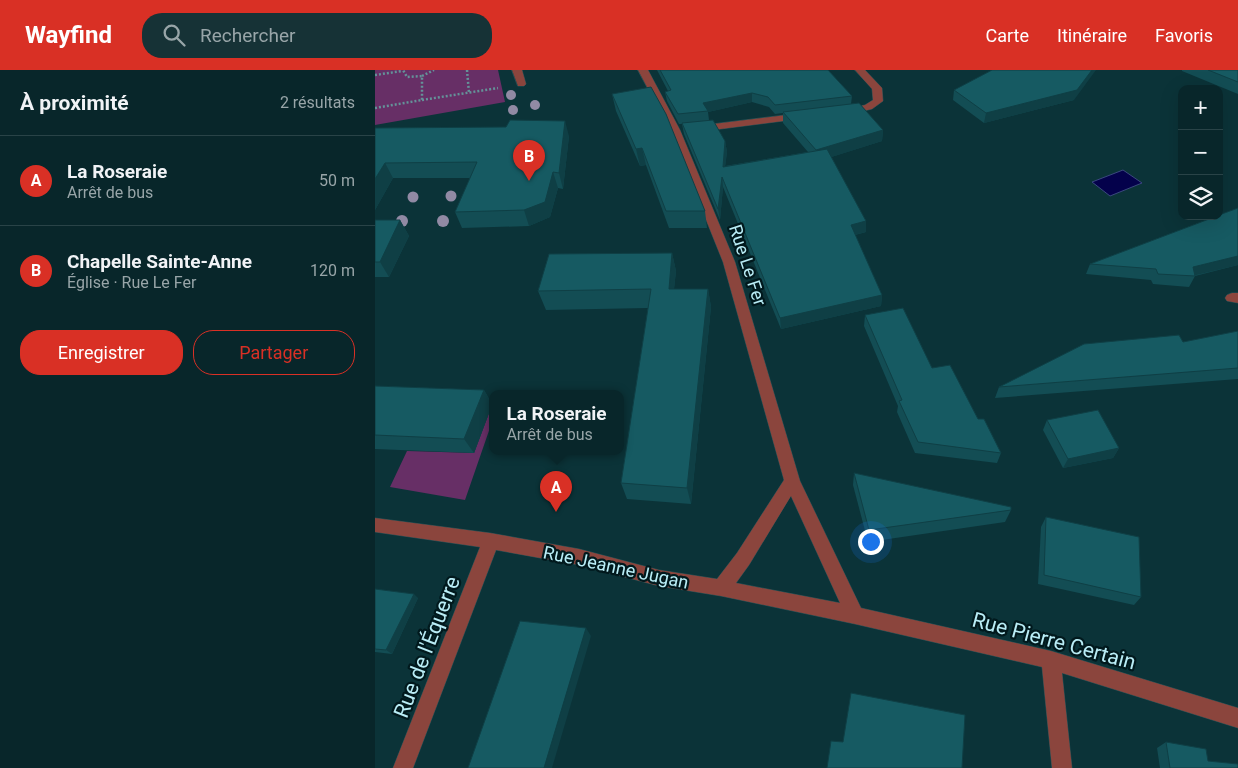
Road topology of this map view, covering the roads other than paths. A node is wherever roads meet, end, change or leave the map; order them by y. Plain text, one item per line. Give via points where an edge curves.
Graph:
1 (517, 70) edge
2 (643, 70) edge
3 (860, 70) edge
4 (521, 84) road end
5 (829, 114) edge
6 (811, 116) edge
7 (675, 130) junction
8 (792, 482) junction
9 (375, 525) edge
10 (490, 541) junction
11 (721, 588) junction
12 (855, 615) junction
13 (1051, 660) junction
14 (1238, 718) edge
15 (403, 768) edge
16 (1062, 768) edge

1 - 4 street
2 - 7 street, Rue Le Fer
3 - 5 street via 877,88 878,101 868,107
6 - 7 street
7 - 8 street, Rue Le Fer via 729,262
8 - 11 street
8 - 12 street, Rue Le Fer
9 - 10 street, Rue Jeanne Jugan
10 - 11 street, Rue Jeanne Jugan via 579,557 659,578
10 - 15 street, Rue de l'Équerre
11 - 12 street, Rue Jeanne Jugan
12 - 13 street, Rue Pierre Certain
13 - 14 street, Rue Pierre Certain
13 - 16 street

